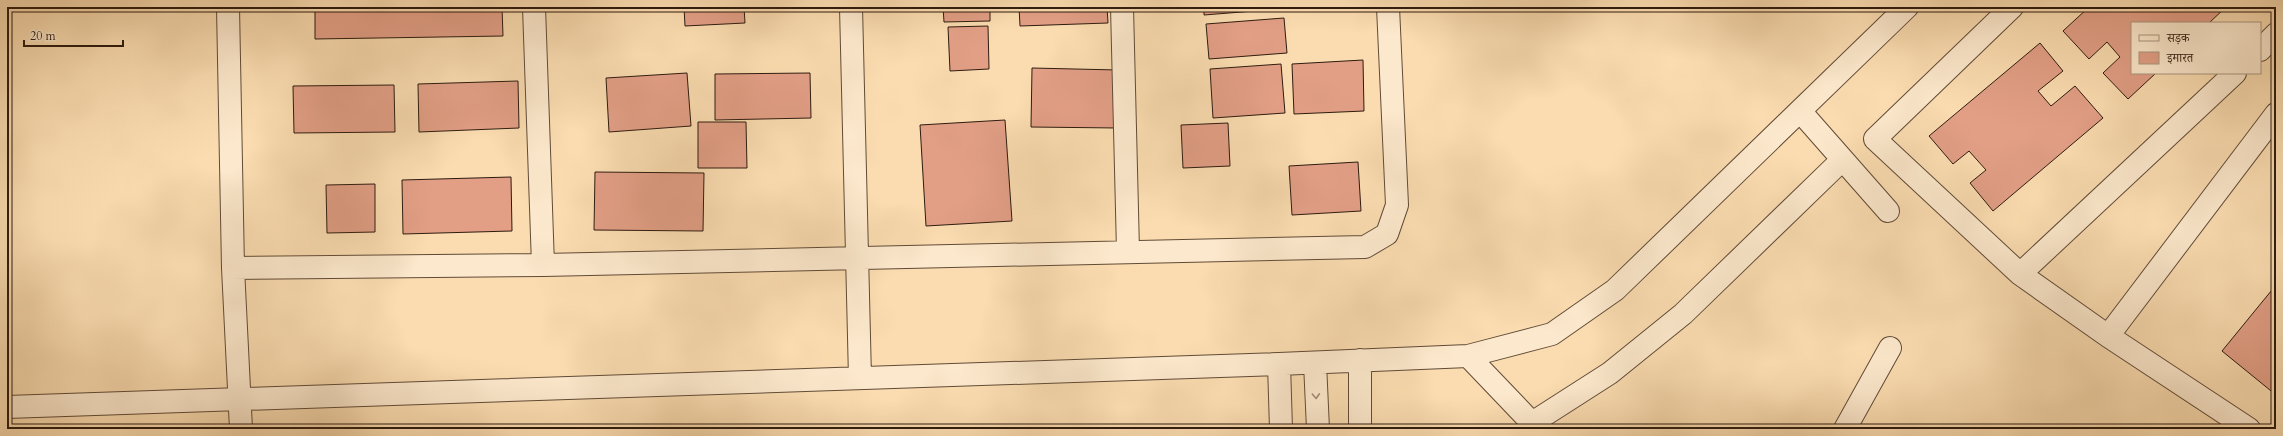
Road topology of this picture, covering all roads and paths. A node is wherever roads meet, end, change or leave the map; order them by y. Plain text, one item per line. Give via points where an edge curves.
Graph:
1 (228, 7) edge
2 (534, 7) edge
3 (851, 7) edge
4 (1122, 7) edge
5 (1388, 7) edge
6 (1907, 7) edge
7 (2012, 7) edge
8 (2276, 34) edge
9 (2261, 49) edge
10 (2235, 74) edge
11 (1800, 111) junction
12 (2276, 114) edge
13 (1842, 160) junction
14 (1888, 211) dead end
15 (1128, 252) junction
16 (857, 257) junction
17 (543, 265) junction
18 (232, 268) junction
19 (2020, 274) junction
20 (2108, 336) junction
21 (1890, 348) dead end
22 (1468, 356) junction
23 (1360, 360) junction
24 (1315, 363) junction
25 (1279, 364) junction
26 (860, 378) junction
27 (240, 398) junction
28 (7, 407) edge
29 (241, 429) edge
30 (1281, 429) edge
31 (1318, 429) edge
32 (1360, 429) edge
33 (1845, 429) edge
34 (2249, 429) edge

1 - 18 street
2 - 17 street
3 - 16 street
4 - 15 street
5 - 15 street via 1397,206 1387,234 1365,247
6 - 11 street
7 - 19 street via 1875,139
8 - 9 street
10 - 19 street
11 - 13 street
11 - 22 street via 1615,290 1552,334
12 - 20 street
13 - 14 street
13 - 22 street via 1683,314 1610,373 1532,423
15 - 16 street
16 - 17 street
16 - 26 street
17 - 18 street
18 - 27 street
19 - 20 street
20 - 34 street
21 - 33 street
22 - 23 street
23 - 24 street
23 - 32 street
24 - 25 street
24 -> 31 street
25 - 26 street
25 - 30 street
26 - 27 street
27 - 28 street
27 - 29 street

